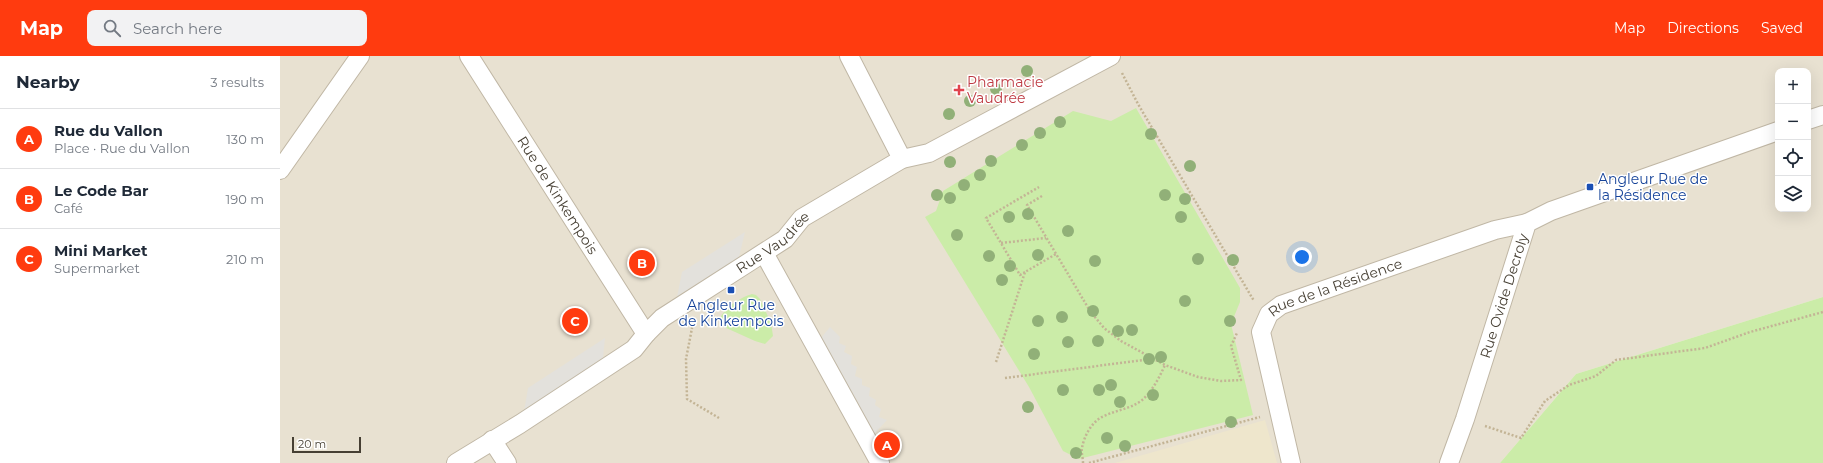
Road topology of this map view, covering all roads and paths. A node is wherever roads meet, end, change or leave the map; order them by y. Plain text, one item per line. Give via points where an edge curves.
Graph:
1 (360, 56) edge
2 (470, 56) edge
3 (849, 56) edge
4 (1116, 63) edge
5 (1823, 115) edge
6 (1811, 119) edge
7 (1775, 132) edge
8 (902, 159) junction
9 (280, 170) edge
10 (1039, 187) dead end
11 (1042, 196) dead end
12 (1527, 223) junction
13 (1046, 238) junction
14 (1001, 243) junction
15 (764, 253) junction
16 (1056, 254) junction
17 (1025, 272) junction
18 (700, 294) junction
19 (1823, 312) edge
20 (1269, 314) junction
21 (1237, 333) dead end
22 (646, 334) junction
23 (1152, 359) junction
24 (996, 362) dead end
25 (1165, 365) junction
26 (1005, 378) dead end
27 (1260, 417) dead end
28 (719, 418) dead end
29 (1465, 419) junction
30 (492, 440) junction
31 (456, 463) edge
32 (507, 463) edge
33 (880, 463) edge
34 (1083, 463) edge
35 (1089, 463) edge
36 (1291, 463) edge
37 (1448, 463) edge

1 - 9 street
2 - 22 street, Rue de Kinkempois
3 - 8 street
4 - 8 street, Rue Vaudrée via 929,154
4 - 20 path via 1254,301
5 - 6 street
7 - 12 street, Rue Ovide Decroly via 1551,211
8 - 15 street, Rue Vaudrée via 802,218 785,239
10 - 14 path via 986,218
11 - 13 path via 1027,205
12 - 20 street, Rue de la Résidence via 1495,230 1281,305
12 - 29 street, Rue Ovide Decroly
13 - 14 path
13 - 16 path
14 - 17 path via 1020,275
15 - 18 street, Rue Vaudrée
15 - 33 street
16 - 17 path
16 - 23 path via 1090,311 1104,328 1121,342
17 - 24 path
18 - 22 street, Rue Vaudrée via 662,318
18 - 28 path via 686,359 688,399
19 - 29 path via 1750,332 1705,348 1616,360 1596,376 1569,385 1545,401 1521,438
20 - 36 street, Rue de la Résidence via 1261,332
21 - 25 path via 1232,346 1241,380 1222,381 1198,377
22 - 30 street, Rue Vaudrée via 634,349
23 - 25 path
23 - 26 path
25 - 34 path via 1156,384 1142,399 1132,407 1103,416 1094,423 1082,449
27 - 35 path
29 - 37 street, Rue Ovide Decroly
30 - 31 street, Rue Vaudrée
30 - 32 street

